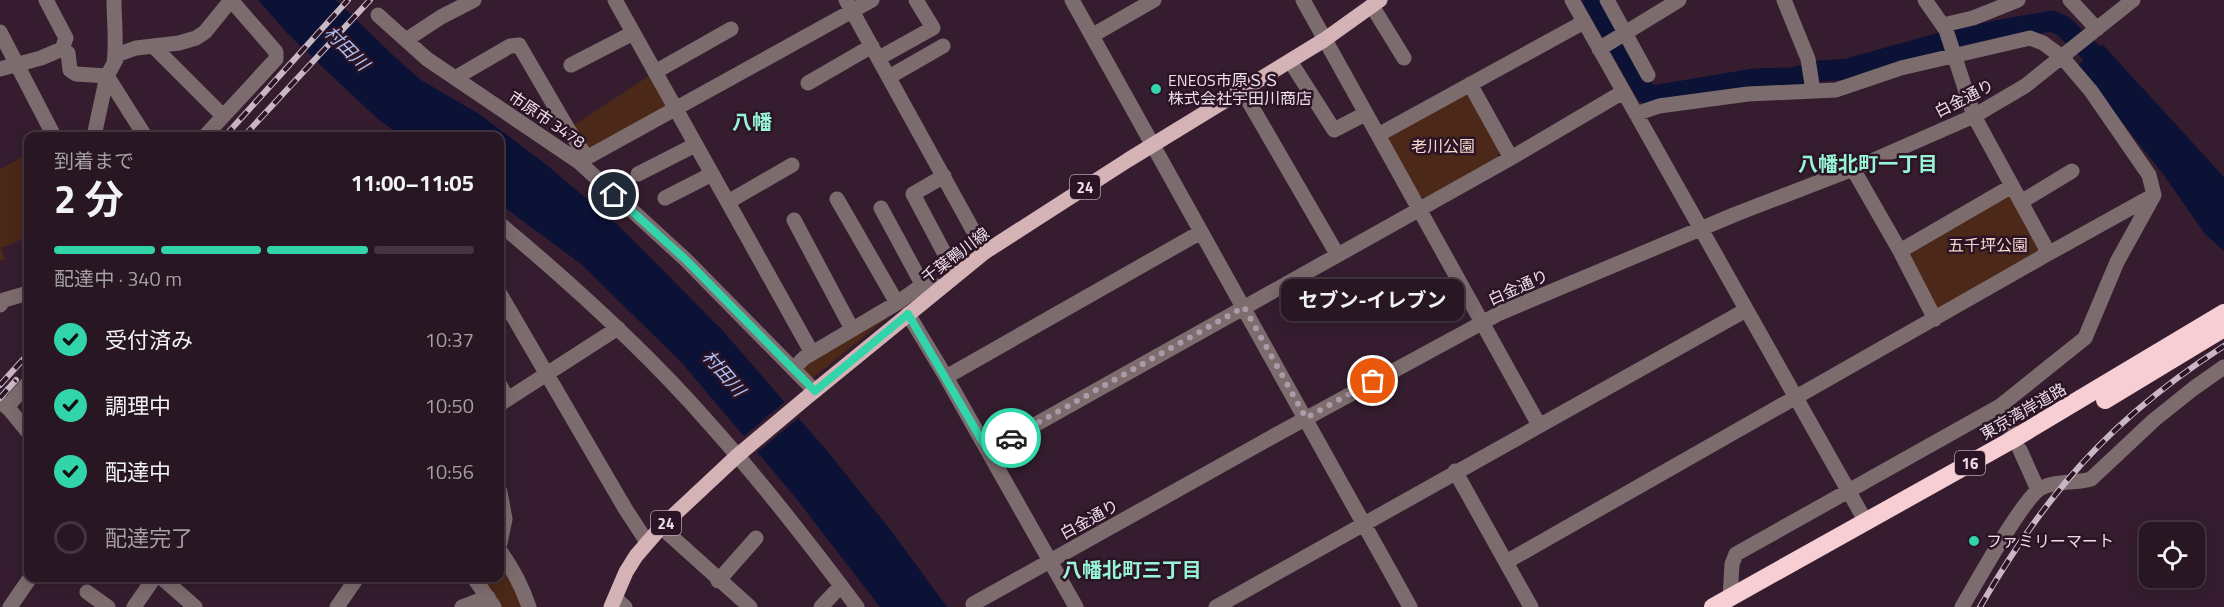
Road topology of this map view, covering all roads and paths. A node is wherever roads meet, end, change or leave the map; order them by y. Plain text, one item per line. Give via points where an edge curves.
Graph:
1 (46, 0) edge
2 (114, 0) edge
3 (231, 0) edge
4 (474, 0) edge
5 (615, 0) edge
6 (872, 0) edge
7 (916, 0) edge
8 (1072, 0) edge
9 (1154, 0) edge
10 (1303, 0) edge
11 (1572, 0) edge
12 (1607, 0) edge
13 (1679, 0) edge
14 (1784, 0) edge
15 (1925, 0) edge
16 (2019, 0) edge
17 (2070, 0) edge
18 (2133, 0) edge
19 (1376, 3) edge
20 (849, 5) edge
21 (378, 15) dead end
22 (1584, 22) junction
23 (1944, 28) junction
24 (731, 29) dead end
25 (2097, 29) junction
26 (0, 32) edge
27 (1624, 32) junction
28 (633, 33) junction
29 (1093, 35) junction
30 (406, 40) junction
31 (1324, 40) junction
32 (153, 46) junction
33 (943, 46) dead end
34 (62, 49) junction
35 (1599, 49) junction
36 (875, 52) junction
37 (1953, 52) junction
38 (2062, 57) junction
39 (1404, 58) dead end
40 (1290, 61) junction
41 (17, 65) junction
42 (572, 65) dead end
43 (0, 69) edge
44 (110, 70) junction
45 (655, 72) junction
46 (1648, 75) dead end
47 (889, 77) junction
48 (455, 78) junction
49 (808, 83) dead end
50 (1470, 84) junction
51 (1242, 90) junction
52 (1813, 91) junction
53 (1623, 92) junction
54 (675, 110) junction
55 (1365, 114) junction
56 (1636, 114) junction
57 (223, 116) junction
58 (1974, 116) junction
59 (52, 132) edge
60 (95, 132) edge
61 (143, 132) edge
62 (209, 132) edge
63 (1377, 135) junction
64 (1154, 144) junction
65 (695, 145) junction
66 (1511, 158) junction
67 (583, 160) junction
68 (792, 165) dead end
69 (1854, 169) junction
70 (2072, 171) dead end
71 (638, 174) dead end
72 (712, 174) junction
73 (944, 176) junction
74 (2012, 186) junction
75 (2154, 195) junction
76 (665, 198) dead end
77 (837, 199) dead end
78 (728, 202) junction
79 (2021, 202) junction
80 (881, 208) dead end
81 (1419, 209) junction
82 (794, 220) dead end
83 (504, 227) edge
84 (1701, 230) junction
85 (1201, 232) junction
86 (1900, 251) junction
87 (985, 252) junction
88 (1336, 254) junction
89 (2044, 256) junction
90 (956, 275) junction
91 (926, 286) junction
92 (942, 287) junction
93 (24, 294) edge
94 (504, 301) edge
95 (0, 305) edge
96 (1244, 307) junction
97 (902, 309) junction
98 (1746, 310) junction
99 (2224, 313) edge
100 (1935, 319) junction
101 (1481, 323) junction
102 (618, 328) junction
103 (2224, 328) edge
104 (852, 329) junction
105 (812, 353) junction
106 (2224, 368) edge
107 (793, 369) junction
108 (546, 376) junction
109 (946, 377) junction
110 (24, 387) edge
111 (810, 394) junction
112 (1795, 397) junction
113 (504, 400) edge
114 (4, 405) edge
115 (2000, 406) junction
116 (1306, 418) junction
117 (1539, 425) junction
118 (24, 428) edge
119 (2017, 444) junction
120 (988, 451) junction
121 (739, 455) junction
122 (1455, 471) junction
123 (1847, 490) junction
124 (2038, 490) junction
125 (1364, 522) junction
126 (1866, 522) junction
127 (661, 527) junction
128 (756, 538) dead end
129 (647, 542) junction
130 (504, 556) edge
131 (1050, 561) junction
132 (1506, 562) junction
133 (718, 581) junction
134 (27, 582) edge
135 (151, 582) edge
136 (167, 582) edge
137 (354, 582) edge
138 (477, 582) edge
139 (87, 592) dead end
140 (835, 592) dead end
141 (491, 602) edge
142 (1734, 602) edge
143 (617, 604) edge
144 (973, 604) dead end
145 (10, 607) edge
146 (108, 607) edge
147 (134, 607) edge
148 (195, 607) edge
149 (337, 607) edge
150 (462, 607) edge
151 (529, 607) edge
152 (750, 607) edge
153 (821, 607) edge
154 (857, 607) edge
155 (1076, 607) edge
156 (1216, 607) edge
157 (1410, 607) edge
158 (1532, 607) edge
159 (1713, 607) edge
160 (1962, 607) edge

1 - 34 street via 66,38
2 - 44 street via 116,45
3 - 32 street via 196,38
3 - 57 street via 276,52 276,59
4 - 30 street
5 - 28 street
6 - 20 street
7 - 36 street via 933,28
8 - 29 street
9 - 29 street
10 - 31 street
11 - 22 street
12 - 27 street
13 - 27 street
14 - 52 street via 1808,59
15 - 23 street
16 - 23 street
17 - 25 street
18 - 25 street
19 - 31 main road, 千葉鴨川線 / 24
19 - 39 street
20 - 36 street
20 - 54 street
21 - 30 street, 市原市 3478
22 - 35 street
22 - 50 street
23 - 37 street
24 - 45 street
25 - 38 street, 白金通り
26 - 41 street
27 - 35 street
27 - 46 street
28 - 42 street
28 - 45 street
29 - 64 street
30 - 48 street, 市原市 3478
31 - 40 main road, 千葉鴨川線 / 24
31 - 55 street
32 - 44 street via 119,54
32 - 57 street
33 - 47 street
34 - 41 street
34 - 44 street via 68,53 68,65 76,74
35 - 53 street
36 - 47 street
36 - 49 street
37 - 38 street via 2030,39
37 - 52 street via 1859,84
37 - 58 street
38 - 58 street, 白金通り via 2025,86
38 - 75 street via 2091,91 2149,175
40 - 51 main road, 千葉鴨川線 / 24
40 - 55 street via 1334,130
41 - 43 street
41 - 59 street
44 - 60 street
44 - 61 street
45 - 54 street
47 - 73 street
48 - 67 street, 市原市 3478
48 - 67 street via 510,46 519,45
50 - 63 street
50 - 66 street
51 - 64 main road, 千葉鴨川線 / 24
51 - 88 street
52 - 56 street via 1748,94 1659,106
53 - 56 street
53 - 66 street
54 - 65 street
54 - 67 street
55 - 63 street
56 - 84 street
57 - 62 street
58 - 69 street, 白金通り
58 - 74 street
63 - 81 street
64 - 85 street
64 - 87 main road, 千葉鴨川線 / 24
65 - 71 street
65 - 72 street
66 - 81 street
67 - 107 street, 市原市 3478
68 - 78 street
69 - 84 street, 白金通り
69 - 86 street
70 - 79 street
72 - 76 street
72 - 78 street
73 - 87 street
73 - 90 street via 913,194
74 - 79 street
74 - 86 street
75 - 89 street
75 - 115 street via 2117,262 2085,338
77 - 97 street
78 - 105 street
79 - 89 street via 2046,248
80 - 91 street
81 - 88 street
81 - 101 street
82 - 104 street
83 - 102 street
84 - 98 street
84 - 101 street, 白金通り
85 - 96 street
85 - 109 street
86 - 100 street
87 - 90 main road, 千葉鴨川線 / 24
88 - 96 street
89 - 100 street
90 - 92 main road, 千葉鴨川線 / 24
91 - 92 street
91 - 97 street via 918,288
92 - 97 main road, 千葉鴨川線 / 24
93 - 95 street
94 - 108 street
96 - 116 street
96 - 120 street
97 - 104 street
97 - 109 street
97 - 111 main road, 千葉鴨川線 / 24
98 - 112 street
98 - 117 street
99 - 119 highway, 東京湾岸道路 / 16
100 - 112 street
101 - 116 street, 白金通り
101 - 117 street
102 - 108 street
102 - 121 street
103 - 119 highway, 東京湾岸道路 / 16
104 - 105 street
105 - 107 street
106 - 124 street via 2171,405 2091,479 2051,484
107 - 111 street, 市原市 3478
108 - 113 street
108 - 129 street
109 - 120 street
110 - 114 street
111 - 121 main road, 千葉鴨川線 / 24
112 - 123 street
112 - 132 street
114 - 118 street
115 - 119 street
115 - 123 street
116 - 125 street
116 - 131 street, 白金通り
117 - 122 street
119 - 124 street
119 - 126 highway, 東京湾岸道路 / 16
119 - 142 highway, 東京湾岸道路 / 16
120 - 131 street
121 - 127 main road, 千葉鴨川線 / 24
121 - 154 street
122 - 125 street
122 - 132 street
123 - 126 street
123 - 142 street via 1736,554 1732,564
124 - 160 street
125 - 156 street
125 - 157 street
126 - 142 highway, 東京湾岸道路 / 16
127 - 129 main road, 千葉鴨川線 / 24
127 - 133 street
128 - 133 street
129 - 143 main road, 千葉鴨川線 / 24 via 626,572
130 - 151 street
131 - 144 street, 白金通り
131 - 155 street
132 - 158 street
133 - 152 street
134 - 145 street
135 - 147 street
136 - 148 street
137 - 149 street
138 - 141 street
139 - 146 street
140 - 153 street
141 - 150 street
142 - 159 highway, 東京湾岸道路 / 16

